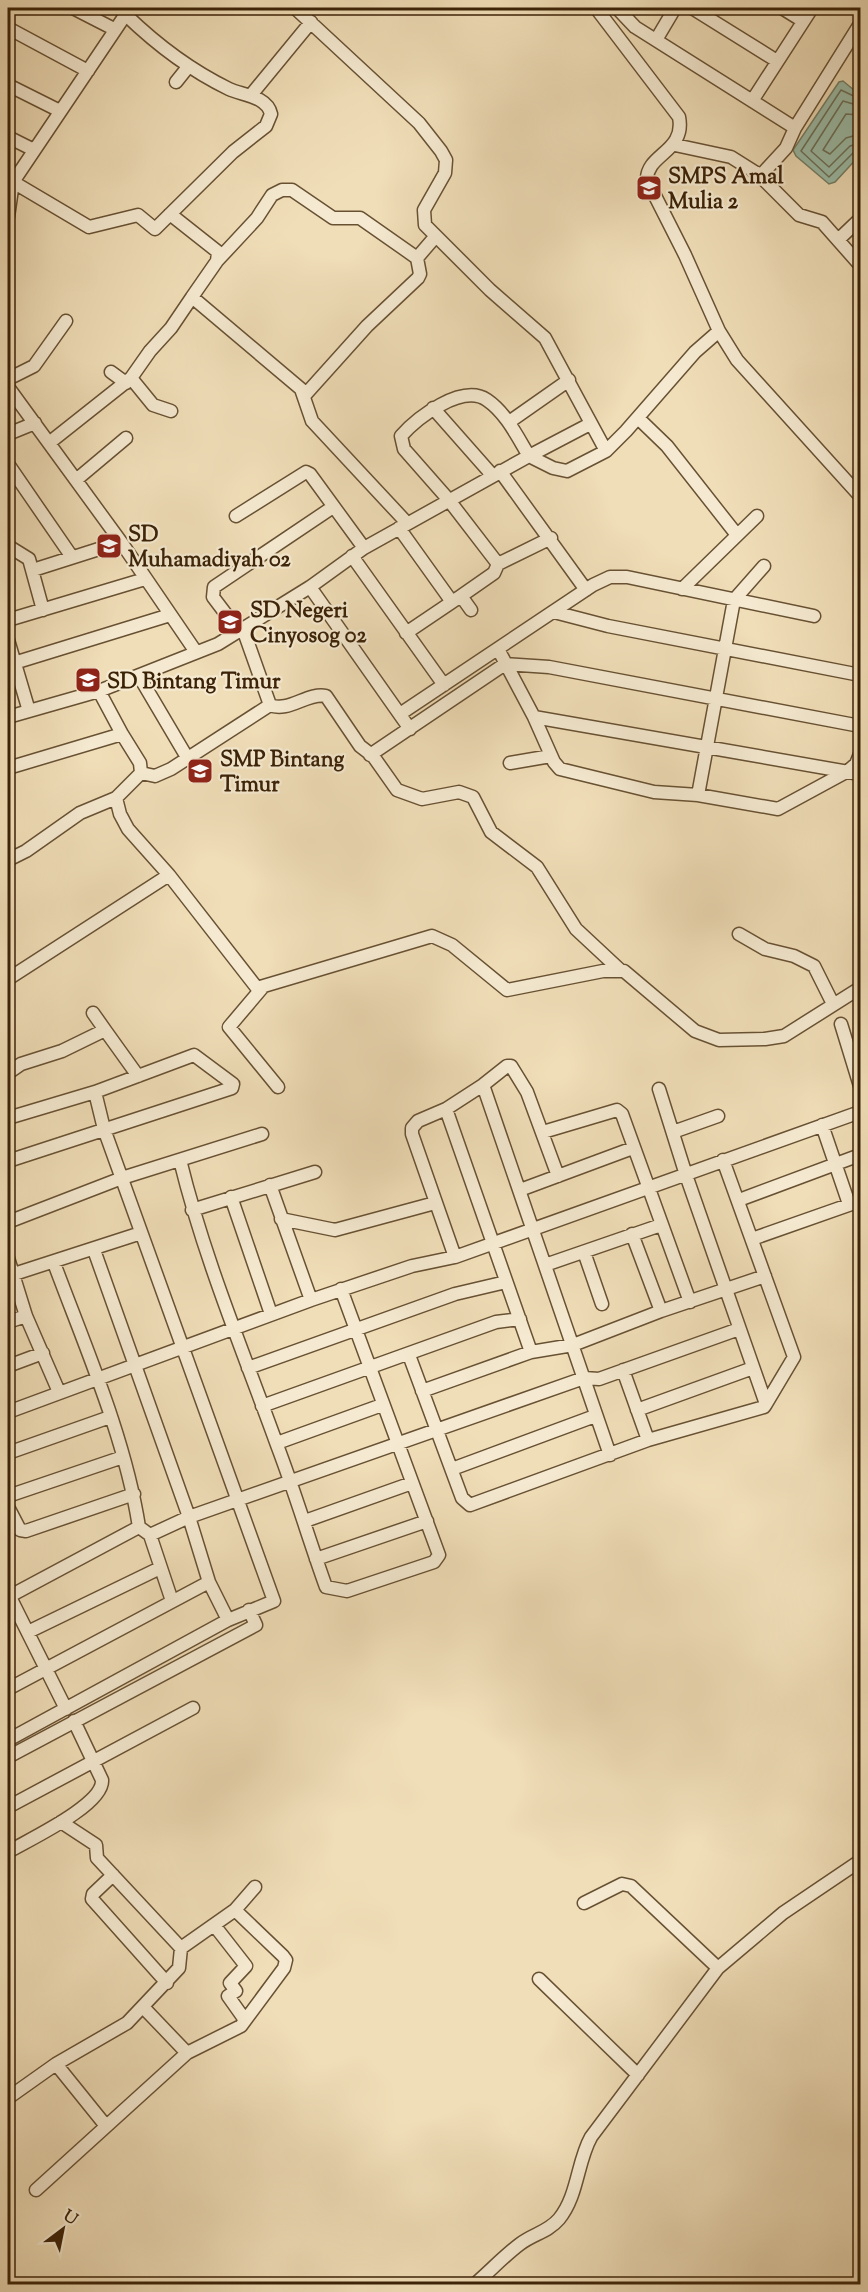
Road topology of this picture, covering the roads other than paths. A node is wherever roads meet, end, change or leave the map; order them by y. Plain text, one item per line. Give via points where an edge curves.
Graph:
1 (73, 8) edge
2 (295, 8) edge
3 (596, 8) edge
4 (617, 8) edge
5 (673, 8) edge
6 (692, 8) edge
7 (782, 8) edge
8 (812, 8) edge
9 (128, 11) edge
10 (803, 21) junction
11 (311, 22) junction
12 (861, 24) edge
13 (8, 28) edge
14 (114, 29) junction
15 (656, 40) junction
16 (777, 61) junction
17 (188, 67) junction
18 (88, 71) junction
19 (176, 82) dead end
20 (8, 85) edge
21 (251, 95) junction
22 (752, 101) junction
23 (60, 111) junction
24 (795, 128) junction
25 (8, 137) edge
26 (675, 145) junction
27 (34, 150) junction
28 (758, 174) junction
29 (10, 190) edge
30 (170, 214) junction
31 (8, 217) edge
32 (861, 219) edge
33 (435, 237) junction
34 (839, 239) junction
35 (417, 258) junction
36 (217, 261) junction
37 (861, 265) edge
38 (192, 297) junction
39 (66, 321) dead end
40 (719, 331) junction
41 (111, 372) dead end
42 (8, 379) edge
43 (128, 380) junction
44 (568, 380) junction
45 (8, 387) edge
46 (305, 394) junction
47 (433, 408) junction
48 (171, 411) dead end
49 (638, 418) junction
50 (509, 422) junction
51 (35, 423) junction
52 (590, 424) junction
53 (8, 434) edge
54 (126, 438) dead end
55 (49, 443) junction
56 (606, 451) junction
57 (529, 456) junction
58 (8, 464) edge
59 (496, 473) junction
60 (11, 479) edge
61 (76, 480) junction
62 (861, 496) edge
63 (448, 499) junction
64 (333, 507) junction
65 (236, 516) dead end
66 (757, 516) dead end
67 (403, 526) junction
68 (737, 535) junction
69 (551, 538) junction
70 (120, 542) junction
71 (8, 546) edge
72 (364, 548) junction
73 (352, 556) junction
74 (72, 557) junction
75 (498, 564) junction
76 (764, 566) dead end
77 (33, 570) junction
78 (145, 579) junction
79 (310, 587) junction
80 (682, 589) junction
81 (586, 590) junction
82 (457, 599) junction
83 (734, 600) junction
84 (43, 610) junction
85 (471, 610) dead end
86 (554, 612) junction
87 (170, 615) junction
88 (814, 616) dead end
89 (8, 620) edge
90 (241, 629) junction
91 (406, 633) junction
92 (8, 640) edge
93 (498, 649) junction
94 (725, 649) junction
95 (196, 652) junction
96 (14, 663) junction
97 (505, 664) junction
98 (861, 675) edge
99 (139, 676) junction
100 (444, 685) junction
101 (99, 691) junction
102 (718, 699) junction
103 (270, 705) junction
104 (29, 711) junction
105 (400, 714) junction
106 (8, 717) edge
107 (534, 717) junction
108 (861, 726) edge
109 (410, 729) junction
110 (122, 734) junction
111 (709, 748) junction
112 (370, 754) junction
113 (861, 754) edge
114 (551, 756) junction
115 (188, 759) junction
116 (510, 763) dead end
117 (8, 768) edge
118 (848, 771) junction
119 (141, 773) junction
120 (861, 774) edge
121 (698, 795) junction
122 (116, 798) junction
123 (8, 860) edge
124 (169, 875) junction
125 (739, 934) dead end
126 (620, 970) junction
127 (8, 980) edge
128 (262, 988) junction
129 (860, 988) edge
130 (834, 1004) junction
131 (93, 1013) dead end
132 (841, 1024) dead end
133 (105, 1030) junction
134 (8, 1073) edge
135 (138, 1076) junction
136 (483, 1086) junction
137 (861, 1086) edge
138 (278, 1087) dead end
139 (659, 1089) dead end
140 (95, 1092) junction
141 (446, 1109) junction
142 (861, 1112) edge
143 (718, 1116) dead end
144 (8, 1118) edge
145 (822, 1125) junction
146 (104, 1129) junction
147 (543, 1132) junction
148 (673, 1132) junction
149 (262, 1134) dead end
150 (633, 1148) junction
151 (861, 1155) edge
152 (180, 1160) junction
153 (723, 1160) junction
154 (8, 1161) edge
155 (835, 1165) junction
156 (315, 1172) dead end
157 (686, 1175) junction
158 (558, 1176) junction
159 (122, 1178) junction
160 (270, 1185) junction
161 (646, 1188) junction
162 (520, 1190) junction
163 (231, 1197) junction
164 (739, 1200) junction
165 (855, 1202) edge
166 (435, 1203) junction
167 (192, 1210) junction
168 (281, 1219) junction
169 (8, 1222) edge
170 (661, 1225) junction
171 (532, 1229) junction
172 (141, 1233) junction
173 (632, 1234) junction
174 (752, 1239) junction
175 (494, 1243) junction
176 (94, 1250) junction
177 (584, 1252) junction
178 (455, 1257) junction
179 (8, 1258) edge
180 (54, 1263) junction
181 (545, 1265) junction
182 (10, 1276) edge
183 (765, 1276) junction
184 (506, 1282) junction
185 (340, 1289) junction
186 (726, 1291) junction
187 (311, 1300) junction
188 (690, 1302) junction
189 (602, 1304) dead end
190 (661, 1311) junction
191 (271, 1314) junction
192 (26, 1316) junction
193 (520, 1319) junction
194 (8, 1322) edge
195 (232, 1327) junction
196 (739, 1329) junction
197 (356, 1330) junction
198 (573, 1345) junction
199 (182, 1347) junction
200 (531, 1352) junction
201 (43, 1353) junction
202 (409, 1355) junction
203 (136, 1365) junction
204 (8, 1366) edge
205 (248, 1368) junction
206 (370, 1368) junction
207 (753, 1368) junction
208 (623, 1370) junction
209 (584, 1378) junction
210 (98, 1380) junction
211 (422, 1391) junction
212 (58, 1392) junction
213 (766, 1404) junction
214 (382, 1405) junction
215 (262, 1406) junction
216 (637, 1410) junction
217 (8, 1412) edge
218 (596, 1416) junction
219 (110, 1417) junction
220 (437, 1429) junction
221 (648, 1440) junction
222 (277, 1443) junction
223 (398, 1443) junction
224 (8, 1453) edge
225 (610, 1455) junction
226 (123, 1457) junction
227 (452, 1469) junction
228 (291, 1482) junction
229 (412, 1483) junction
230 (134, 1494) junction
231 (8, 1496) edge
232 (237, 1502) junction
233 (8, 1507) edge
234 (189, 1517) junction
235 (305, 1521) junction
236 (427, 1521) junction
237 (144, 1531) junction
238 (316, 1559) junction
239 (160, 1568) junction
240 (209, 1582) junction
241 (9, 1594) edge
242 (172, 1601) junction
243 (249, 1610) junction
244 (228, 1620) junction
245 (28, 1632) junction
246 (45, 1669) junction
247 (8, 1687) edge
248 (193, 1708) dead end
249 (66, 1709) junction
250 (74, 1721) junction
251 (8, 1740) edge
252 (8, 1757) edge
253 (94, 1762) junction
254 (8, 1807) edge
255 (61, 1822) junction
256 (8, 1852) edge
257 (861, 1861) edge
258 (113, 1875) junction
259 (255, 1887) dead end
260 (584, 1903) dead end
261 (235, 1910) junction
262 (214, 1925) junction
263 (181, 1948) junction
264 (717, 1968) junction
265 (539, 1979) dead end
266 (167, 1983) junction
267 (143, 2007) junction
268 (245, 2020) junction
269 (187, 2053) junction
270 (56, 2064) junction
271 (638, 2074) junction
272 (8, 2098) edge
273 (106, 2126) junction
274 (36, 2190) dead end
275 (475, 2284) edge

1 - 14 street
2 - 11 street
3 - 26 street via 679,117
4 - 15 street via 628,21
5 - 15 street
6 - 16 street
7 - 10 street
8 - 10 street
9 - 14 street
9 - 17 street
10 - 16 street
11 - 21 street
11 - 33 street via 419,123 444,155 445,173 423,215 425,225
12 - 24 street
13 - 18 street
14 - 18 street
15 - 22 street
16 - 22 street
17 - 19 street
17 - 21 street via 236,92
18 - 23 street
20 - 23 street
21 - 30 street via 270,108 268,123
22 - 24 street
23 - 27 street
24 - 28 street via 786,148 768,170
25 - 27 street
26 - 28 street via 735,158
26 - 40 street via 648,170 647,180
27 - 29 street
28 - 34 street via 800,215 818,219
29 - 30 street via 89,227 138,215 155,229
29 - 31 street
30 - 36 street via 214,247
32 - 34 street
33 - 35 street
33 - 44 street via 545,338
34 - 37 street
35 - 36 street via 360,218 333,218 292,190 282,190 272,195
35 - 46 street via 418,278 367,326
36 - 38 street
38 - 43 street
38 - 46 street
39 - 42 street via 34,366
40 - 49 street via 695,352
40 - 62 street via 745,371
41 - 43 street
43 - 48 street via 153,405
43 - 55 street
44 - 50 street
44 - 52 street
45 - 51 street
46 - 67 street via 312,421
47 - 50 street via 448,401 478,397 487,400
47 - 59 street
47 - 63 street via 406,431 401,441
49 - 56 street
49 - 68 street via 667,446
50 - 57 street
51 - 53 street
51 - 55 street
52 - 56 street
52 - 57 street
54 - 61 street
55 - 61 street
56 - 57 street via 567,471
57 - 59 street
58 - 60 street
59 - 63 street
59 - 69 street
60 - 74 street
61 - 70 street
63 - 67 street
63 - 75 street
64 - 65 street via 306,472
64 - 72 street
64 - 90 street via 214,587 212,593
66 - 68 street
67 - 72 street
67 - 82 street
68 - 80 street
69 - 75 street
69 - 81 street
70 - 74 street
70 - 78 street
71 - 77 street via 29,559
72 - 73 street
73 - 79 street
73 - 91 street
74 - 77 street
75 - 82 street via 494,573
76 - 83 street
77 - 84 street
78 - 84 street
78 - 87 street
79 - 90 street
79 - 105 street
80 - 81 street via 616,576
80 - 83 street
81 - 86 street
82 - 85 street
82 - 91 street
83 - 88 street
83 - 94 street
84 - 89 street
86 - 93 street
86 - 94 street
87 - 95 street
87 - 96 street
90 - 95 street
90 - 103 street
91 - 100 street
92 - 96 street
93 - 97 street
93 - 100 street
94 - 98 street
94 - 102 street
95 - 99 street
96 - 104 street
97 - 102 street via 536,665
97 - 107 street
97 - 109 street
99 - 101 street
99 - 115 street
100 - 105 street
101 - 104 street
101 - 110 street
102 - 108 street
102 - 111 street
103 - 112 street via 279,707 326,696 360,746
103 - 115 street
104 - 106 street
105 - 109 street
107 - 111 street
107 - 114 street
109 - 112 street
110 - 117 street
110 - 119 street via 140,763
111 - 118 street
111 - 121 street
112 - 126 street via 395,789 404,794 434,799 463,792 473,797 491,832 537,867 576,929
113 - 118 street
114 - 116 street
114 - 121 street via 560,769 654,792
115 - 119 street via 160,775
118 - 120 street
118 - 121 street via 778,809
119 - 122 street
122 - 123 street via 80,813
122 - 124 street via 128,829
124 - 127 street
124 - 128 street via 252,986
125 - 130 street via 758,946 814,966
126 - 128 street via 507,990 452,945 430,936
126 - 130 street via 694,1031 719,1040 784,1036
128 - 138 street via 229,1027
129 - 130 street
131 - 133 street
132 - 137 street
133 - 134 street
133 - 135 street
135 - 140 street
135 - 146 street via 196,1055 233,1084 232,1088
136 - 141 street
136 - 147 street via 507,1066 514,1068
136 - 162 street
139 - 148 street
140 - 144 street
140 - 146 street
141 - 166 street via 418,1121 411,1131
141 - 175 street
142 - 145 street
143 - 148 street
145 - 153 street
145 - 155 street
146 - 154 street
146 - 159 street
147 - 150 street via 616,1110 622,1114
147 - 158 street
148 - 157 street
149 - 152 street
150 - 158 street
150 - 161 street
151 - 155 street
152 - 159 street
152 - 167 street
153 - 157 street
153 - 164 street
155 - 164 street
155 - 165 street
156 - 160 street
157 - 161 street
157 - 186 street
158 - 162 street
159 - 169 street
159 - 172 street
160 - 163 street
160 - 168 street
161 - 170 street
161 - 171 street
162 - 171 street
163 - 167 street
163 - 191 street
164 - 174 street
165 - 174 street
166 - 168 street via 335,1230
166 - 178 street
167 - 195 street
168 - 187 street
170 - 173 street
170 - 188 street
171 - 175 street
171 - 181 street
172 - 176 street
172 - 199 street
173 - 177 street
173 - 190 street
174 - 183 street
175 - 178 street
175 - 184 street
176 - 180 street
176 - 203 street
177 - 181 street
177 - 189 street
178 - 185 street
179 - 182 street
180 - 182 street
180 - 210 street
181 - 198 street
182 - 192 street
183 - 186 street
183 - 213 street via 794,1357
184 - 193 street
184 - 197 street via 454,1294
185 - 187 street
185 - 197 street
186 - 188 street
186 - 196 street
187 - 191 street
188 - 190 street
190 - 198 street
191 - 195 street
192 - 194 street
192 - 201 street
193 - 200 street
193 - 202 street via 496,1322
195 - 199 street
195 - 205 street
196 - 207 street
196 - 208 street
197 - 205 street
197 - 206 street
198 - 200 street
198 - 209 street
199 - 203 street
199 - 232 street
200 - 211 street
201 - 204 street
201 - 212 street
202 - 206 street
202 - 211 street
203 - 210 street
203 - 234 street
205 - 215 street
206 - 214 street
206 - 215 street
207 - 213 street
207 - 216 street
208 - 209 street via 599,1379
208 - 216 street
209 - 218 street
209 - 220 street
210 - 212 street
210 - 219 street
211 - 220 street
212 - 217 street
213 - 221 street via 761,1410
214 - 222 street
214 - 223 street
215 - 222 street
216 - 221 street
218 - 225 street
218 - 227 street
219 - 224 street
219 - 226 street
220 - 223 street
220 - 227 street
221 - 225 street
222 - 228 street
223 - 228 street
223 - 229 street
225 - 227 street via 475,1506 462,1498
226 - 230 street
226 - 231 street
228 - 232 street
228 - 235 street
229 - 235 street
229 - 236 street
230 - 233 street via 26,1531 20,1530
230 - 237 street
232 - 234 street
232 - 243 street via 274,1601
234 - 237 street
234 - 240 street
235 - 238 street
236 - 238 street
236 - 238 street via 439,1555 423,1566 342,1592 326,1587
237 - 239 street
237 - 241 street
239 - 242 street
239 - 245 street
240 - 242 street
240 - 244 street
241 - 245 street
242 - 246 street
243 - 244 street
243 - 250 street via 256,1625
244 - 249 street
245 - 246 street
246 - 247 street
246 - 249 street
248 - 253 street
249 - 251 street
250 - 252 street
250 - 253 street
253 - 254 street
253 - 255 street via 102,1780 101,1789
255 - 256 street
255 - 258 street via 96,1845 95,1857
257 - 264 street via 783,1913
258 - 263 street
258 - 266 street via 92,1899
259 - 261 street
260 - 264 street via 622,1884 631,1886
261 - 262 street
261 - 268 street via 286,1960
262 - 263 street
262 - 268 street via 246,1966 230,1983 236,1991 228,1996
263 - 266 street via 179,1968
264 - 271 street
265 - 271 street
266 - 267 street
267 - 269 street
267 - 270 street via 122,2027
268 - 269 street via 232,2032
269 - 273 street
270 - 272 street
270 - 273 street
271 - 275 street via 585,2147 560,2218 549,2230 522,2242
273 - 274 street

